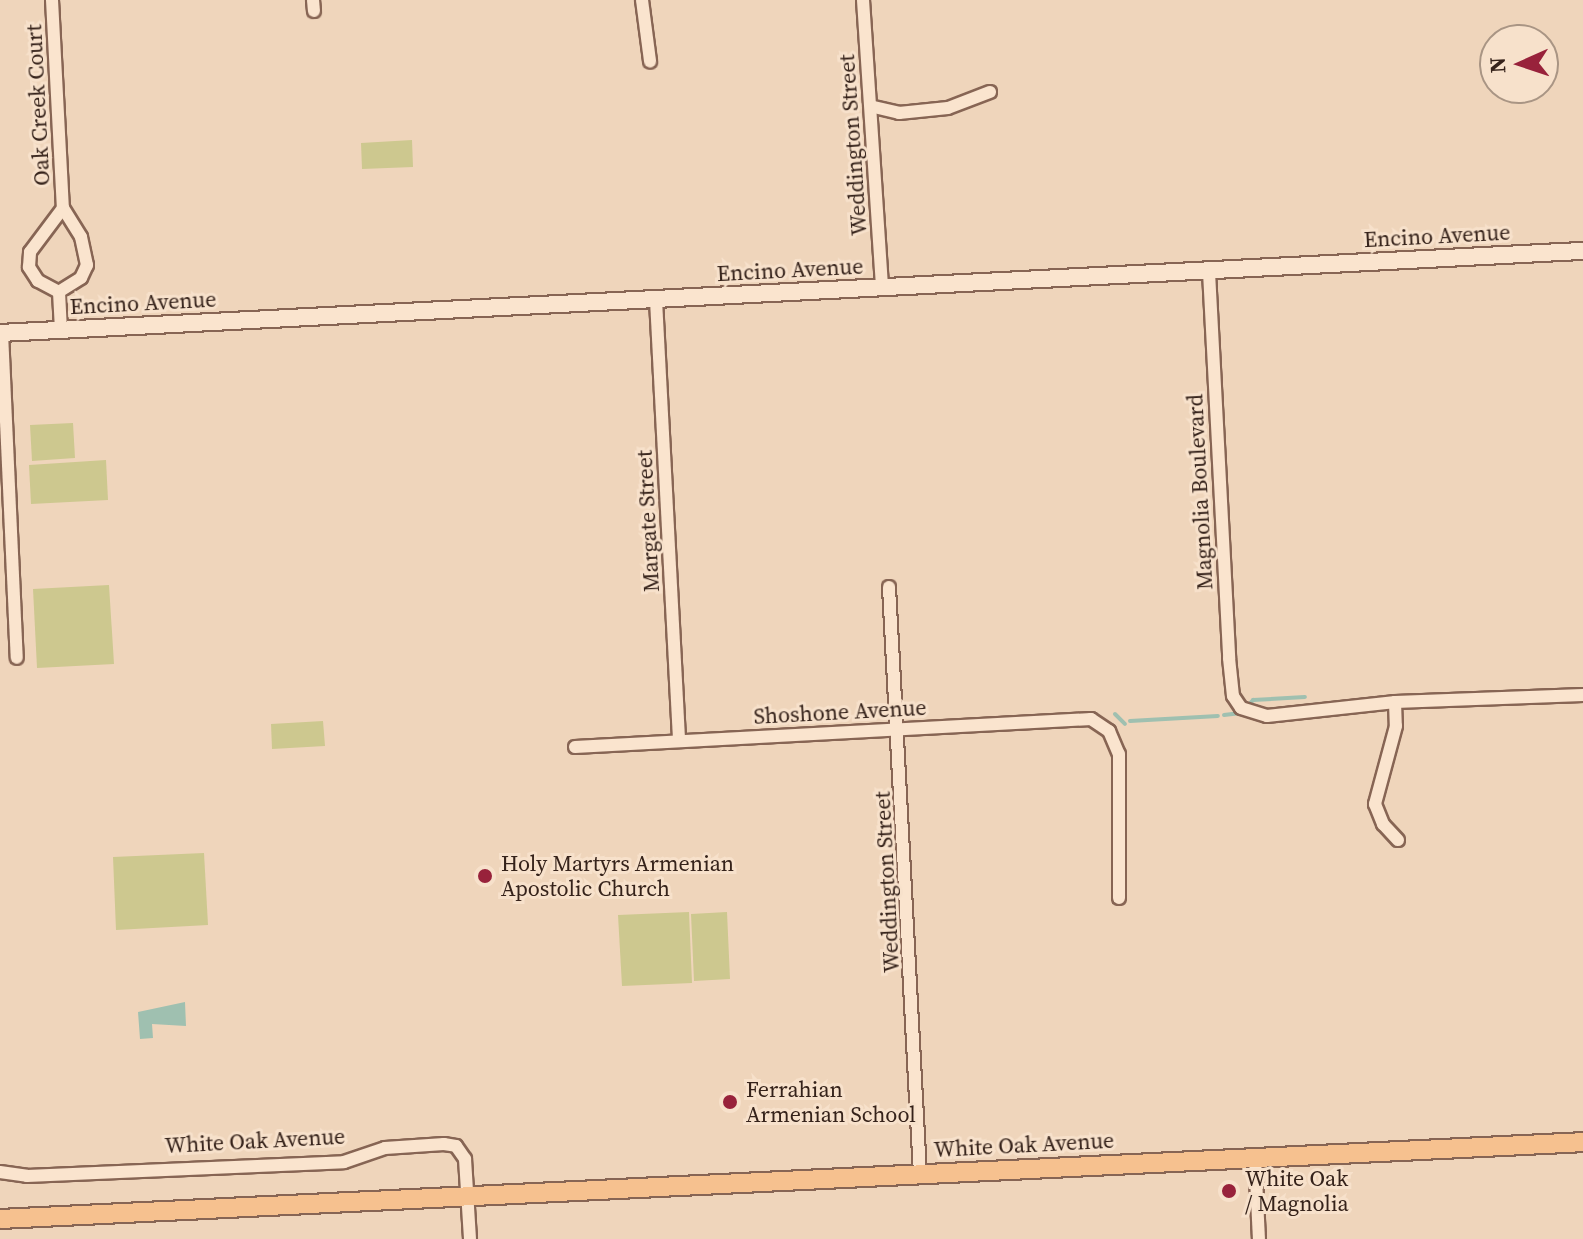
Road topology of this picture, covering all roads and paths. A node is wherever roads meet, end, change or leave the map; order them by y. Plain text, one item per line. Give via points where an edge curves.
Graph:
1 (52, 0) edge
2 (642, 0) edge
3 (863, 0) edge
4 (650, 61) dead end
5 (990, 92) dead end
6 (874, 107) junction
7 (899, 113) junction
8 (874, 123) junction
9 (63, 208) junction
10 (1583, 251) edge
11 (1209, 272) junction
12 (882, 287) junction
13 (59, 292) junction
14 (656, 300) junction
15 (61, 330) junction
16 (1, 333) edge
17 (889, 587) dead end
18 (17, 658) dead end
19 (1583, 695) edge
20 (1395, 702) junction
21 (899, 728) junction
22 (679, 740) junction
23 (575, 747) dead end
24 (1398, 840) dead end
25 (1119, 898) dead end
26 (1583, 1142) edge
27 (1255, 1158) junction
28 (0, 1172) edge
29 (920, 1174) junction
30 (467, 1197) junction
31 (0, 1219) edge
32 (470, 1239) edge
33 (1259, 1239) edge

1 - 9 street, Oak Creek Court
2 - 4 street
3 - 6 street, Weddington Street
5 - 7 street via 948,108
6 - 7 street
6 - 8 street, Weddington Street
7 - 8 street
8 - 12 street, Weddington Street
9 - 13 street, Oak Creek Court via 81,237 87,265 81,278
9 - 13 street, Oak Creek Court via 30,252 29,267 38,281
10 - 11 street, Encino Avenue
11 - 12 street, Encino Avenue
11 - 20 street, Magnolia Boulevard via 1233,696 1241,708 1267,716
12 - 14 street, Encino Avenue
13 - 15 street
14 - 15 street, Encino Avenue
14 - 22 street, Margate Street
15 - 16 street, Encino Avenue
16 - 18 street
17 - 21 street, Weddington Street
19 - 20 street
20 - 24 street via 1396,726 1375,804 1383,824
21 - 22 street, Shoshone Avenue
21 - 25 street, Shoshone Avenue via 1073,716 1105,726 1119,754
21 - 29 street, Weddington Street
22 - 23 street, Shoshone Avenue
26 - 27 main road, White Oak Avenue
27 - 29 main road, White Oak Avenue
27 - 33 street
28 - 30 street, White Oak Avenue via 27,1176 344,1162 385,1148 444,1144 462,1151
29 - 30 main road, White Oak Avenue
30 - 31 main road, White Oak Avenue
30 - 32 street

